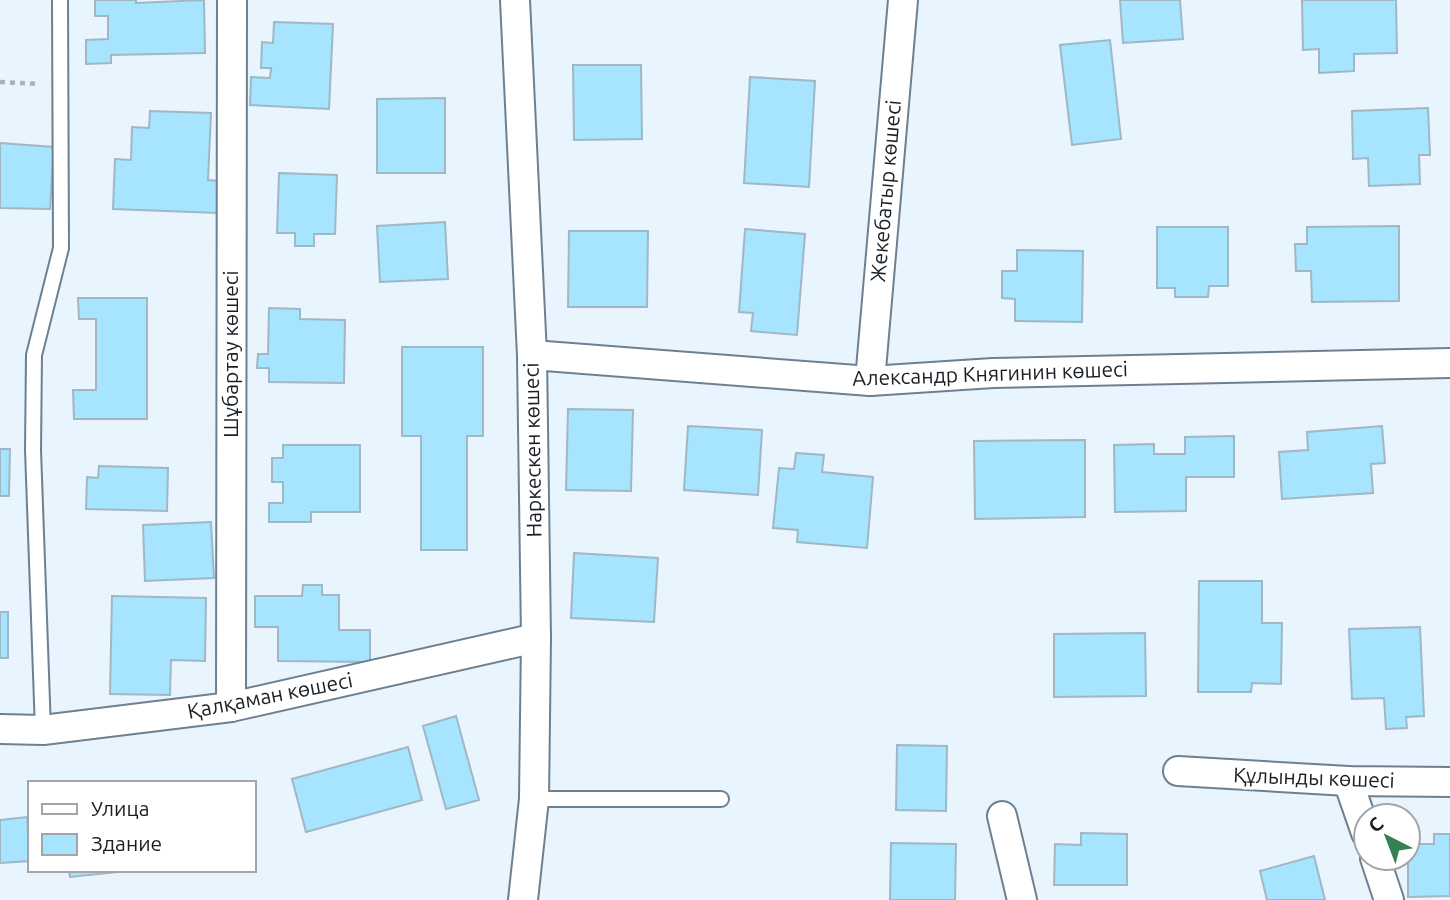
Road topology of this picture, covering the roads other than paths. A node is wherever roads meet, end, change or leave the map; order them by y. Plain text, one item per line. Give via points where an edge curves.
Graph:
1 (60, 0) edge
2 (232, 0) edge
3 (515, 0) edge
4 (903, 0) edge
5 (532, 355) junction
6 (1450, 363) edge
7 (870, 381) junction
8 (536, 638) junction
9 (230, 707) junction
10 (0, 729) edge
11 (43, 730) junction
12 (1178, 771) dead end
13 (1348, 781) junction
14 (1450, 782) edge
15 (534, 799) junction
16 (721, 799) dead end
17 (1355, 802) edge
18 (1002, 816) dead end
19 (1380, 872) edge
20 (523, 900) edge
21 (1022, 900) edge
22 (1389, 900) edge

1 - 11 lane via 61,248 34,355
2 - 9 street, Шұбартау көшесі
3 - 5 street, Наркескен көшесі
4 - 7 street, Жекебатыр көшесі
5 - 7 street, Александр Княгинин көшесі
5 - 8 street, Наркескен көшесі
6 - 7 street, Александр Княгинин көшесі via 993,373
8 - 9 street, Қалқаман көшесі
8 - 15 street, Наркескен көшесі
9 - 11 street, Қалқаман көшесі
10 - 11 street, Қалқаман көшесі
12 - 13 street, Құлынды көшесі
13 - 14 street, Құлынды көшесі
13 - 17 street
15 - 16 lane
15 - 20 street, Наркескен көшесі
18 - 21 street
19 - 22 street

